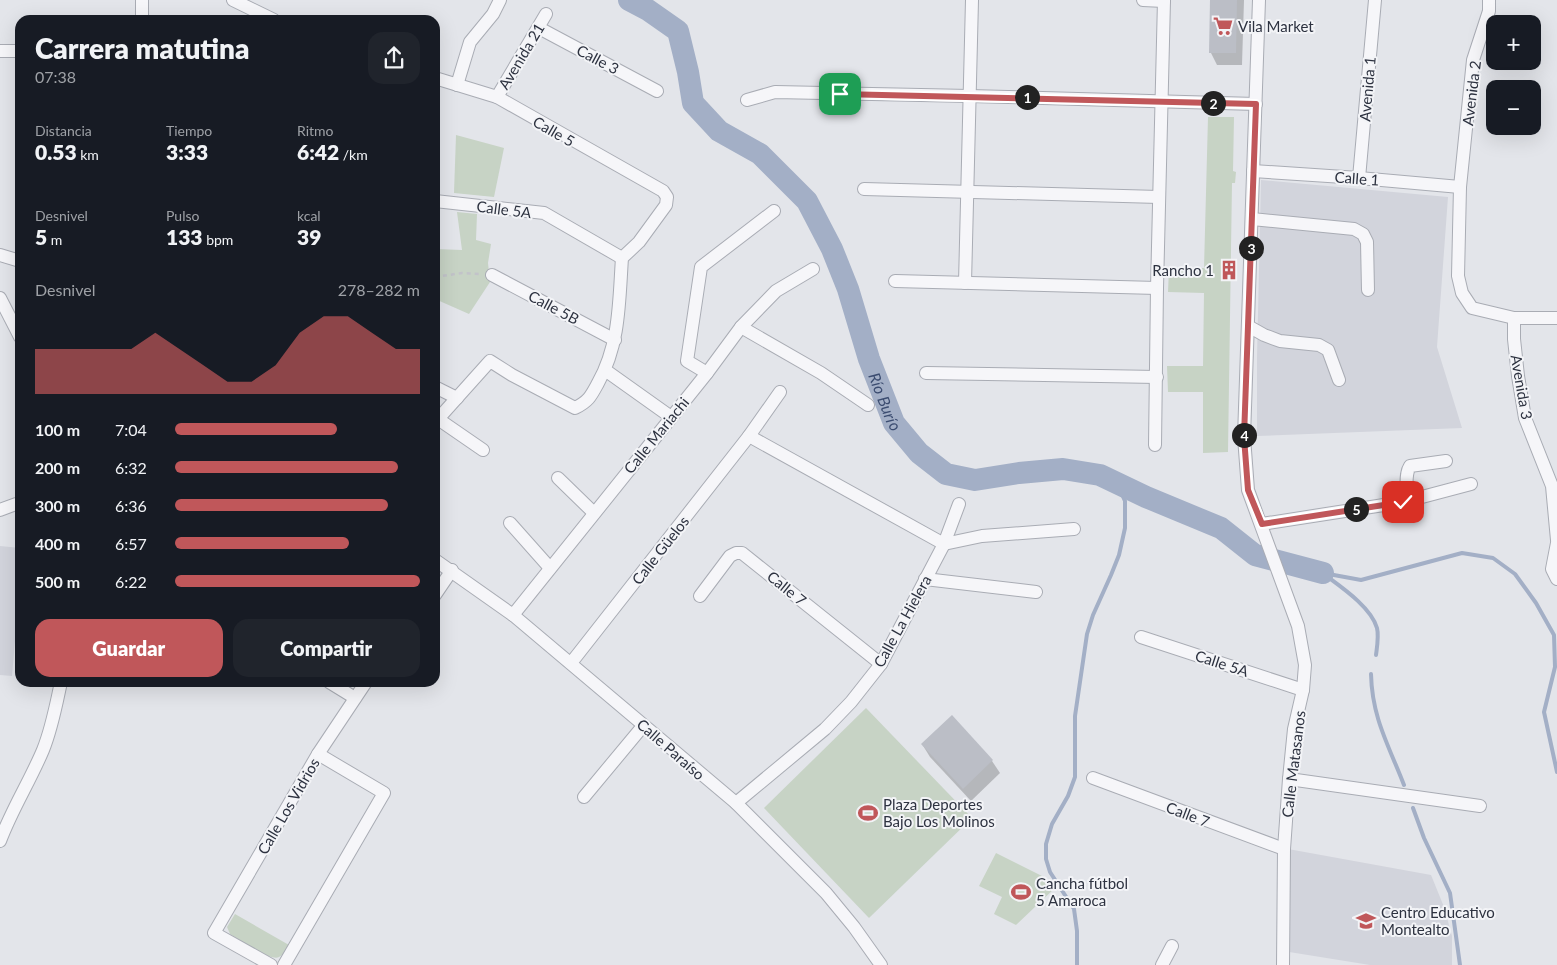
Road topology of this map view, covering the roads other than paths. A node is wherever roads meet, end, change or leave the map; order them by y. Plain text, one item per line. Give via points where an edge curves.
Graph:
1 (142, 0) edge
2 (233, 0) edge
3 (500, 0) edge
4 (972, 0) edge
5 (1143, 0) edge
6 (1164, 0) edge
7 (1259, 0) edge
8 (1375, 0) edge
9 (1489, 0) edge
10 (546, 14) dead end
11 (142, 15) edge
12 (264, 15) edge
13 (538, 28) junction
14 (0, 51) edge
15 (15, 51) edge
16 (440, 80) edge
17 (457, 85) junction
18 (658, 91) dead end
19 (969, 96) junction
20 (497, 97) junction
21 (747, 100) dead end
22 (1162, 101) junction
23 (1256, 104) junction
24 (1253, 171) junction
25 (1359, 178) junction
26 (1460, 187) junction
27 (864, 189) dead end
28 (966, 192) junction
29 (1159, 197) junction
30 (440, 202) edge
31 (774, 211) dead end
32 (1252, 219) junction
33 (0, 255) edge
34 (622, 258) junction
35 (15, 260) edge
36 (813, 269) dead end
37 (492, 275) road end
38 (895, 281) dead end
39 (965, 283) junction
40 (1157, 288) junction
41 (1368, 290) dead end
42 (0, 298) edge
43 (1514, 318) junction
44 (1557, 318) edge
45 (1248, 326) junction
46 (15, 327) edge
47 (741, 327) junction
48 (615, 340) junction
49 (605, 370) junction
50 (706, 373) junction
51 (926, 373) dead end
52 (1157, 377) junction
53 (1339, 380) dead end
54 (440, 390) edge
55 (780, 392) dead end
56 (457, 398) junction
57 (868, 405) dead end
58 (440, 417) edge
59 (670, 417) junction
60 (440, 420) edge
61 (749, 436) junction
62 (1156, 445) dead end
63 (483, 450) dead end
64 (1446, 460) dead end
65 (558, 478) dead end
66 (1471, 484) dead end
67 (1403, 502) junction
68 (15, 504) edge
69 (959, 504) dead end
70 (0, 510) edge
71 (594, 513) junction
72 (510, 523) dead end
73 (1262, 524) junction
74 (1074, 529) dead end
75 (1557, 542) edge
76 (944, 544) junction
77 (440, 563) edge
78 (550, 568) junction
79 (452, 570) junction
80 (925, 579) junction
81 (1557, 579) edge
82 (440, 588) edge
83 (1036, 592) dead end
84 (700, 596) dead end
85 (513, 615) junction
86 (1141, 636) dead end
87 (571, 664) junction
88 (881, 664) junction
89 (60, 687) edge
90 (337, 687) edge
91 (363, 687) edge
92 (1303, 690) junction
93 (355, 698) junction
94 (643, 726) junction
95 (318, 754) junction
96 (1093, 778) dead end
97 (1288, 780) junction
98 (584, 797) dead end
99 (736, 804) junction
100 (1480, 806) dead end
101 (0, 841) edge
102 (1284, 850) junction
103 (1172, 946) dead end
104 (271, 965) edge
105 (284, 965) edge
106 (881, 965) edge
107 (1162, 965) edge
108 (1283, 965) edge

1 - 11 street
2 - 12 street
3 - 17 street via 470,42
4 - 19 street
5 - 6 street
6 - 22 street
7 - 23 street
8 - 25 street, Avenida 1
9 - 26 street, Avenida 2 via 1489,11 1473,60
10 - 13 street, Avenida 21
13 - 18 street, Calle 3
13 - 20 street, Avenida 21
14 - 15 street
16 - 17 street, Calle 5
17 - 20 street, Calle 5
19 - 21 street via 775,92
19 - 22 street
19 - 28 street
20 - 34 street, Calle 5 via 667,197 666,205 639,242
22 - 23 street
22 - 29 street
23 - 24 street
24 - 25 street, Calle 1
24 - 32 street
25 - 26 street, Calle 1
26 - 43 street, Avenida 2 via 1458,276 1462,293 1472,308
27 - 28 street
28 - 29 street
28 - 39 street
29 - 40 street
30 - 34 street, Calle 5A via 544,214
31 - 50 street via 700,267 687,361
32 - 41 street via 1354,229 1363,234 1367,242
32 - 45 street
33 - 35 street
34 - 48 street
36 - 47 street, Calle Mariachi via 776,291
37 - 48 street, Calle 5B
38 - 39 street
39 - 40 street
40 - 52 street
42 - 46 street
43 - 44 street
43 - 75 street, Avenida 3 via 1525,418 1552,486
45 - 53 street via 1280,341 1319,345 1328,350
45 - 73 street via 1244,451 1248,490
47 - 50 street, Calle Mariachi
47 - 57 street via 821,373
48 - 49 street
49 - 56 street via 587,402 576,408 490,361
49 - 59 street
50 - 59 street, Calle Mariachi
51 - 52 street
52 - 62 street
54 - 56 street
55 - 61 street, Calle Güelos
56 - 58 street
59 - 71 street, Calle Mariachi
60 - 63 street
61 - 76 street
61 - 87 street, Calle Güelos
64 - 67 street via 1410,466
65 - 71 street
66 - 67 street
67 - 73 street
68 - 70 street
69 - 76 street, Calle La Hielera
71 - 78 street, Calle Mariachi
72 - 78 street
73 - 92 street, Calle Matasanos via 1298,626 1305,665
74 - 76 street via 982,536
75 - 81 street, Avenida 3 via 1552,569
76 - 80 street, Calle La Hielera
77 - 79 street, Calle Paraíso
78 - 85 street, Calle Mariachi
79 - 82 street
79 - 85 street, Calle Paraíso
80 - 83 street
80 - 88 street, Calle La Hielera
84 - 88 street, Calle 7 via 730,556 742,553
85 - 87 street, Calle Paraíso
86 - 92 street, Calle 5A
87 - 94 street, Calle Paraíso
88 - 99 street, Calle La Hielera via 825,729
89 - 101 street via 43,750 8,817
90 - 93 street
91 - 93 street, Calle Los Vidrios
92 - 97 street, Calle Matasanos
93 - 95 street, Calle Los Vidrios
94 - 98 street
94 - 99 street, Calle Paraíso
95 - 104 street, Calle Los Vidrios via 214,933
95 - 105 street via 384,793
96 - 102 street, Calle 7
97 - 100 street
97 - 102 street, Calle Matasanos
99 - 106 street, Calle Paraíso via 826,893
102 - 108 street, Calle Matasanos
103 - 107 street

